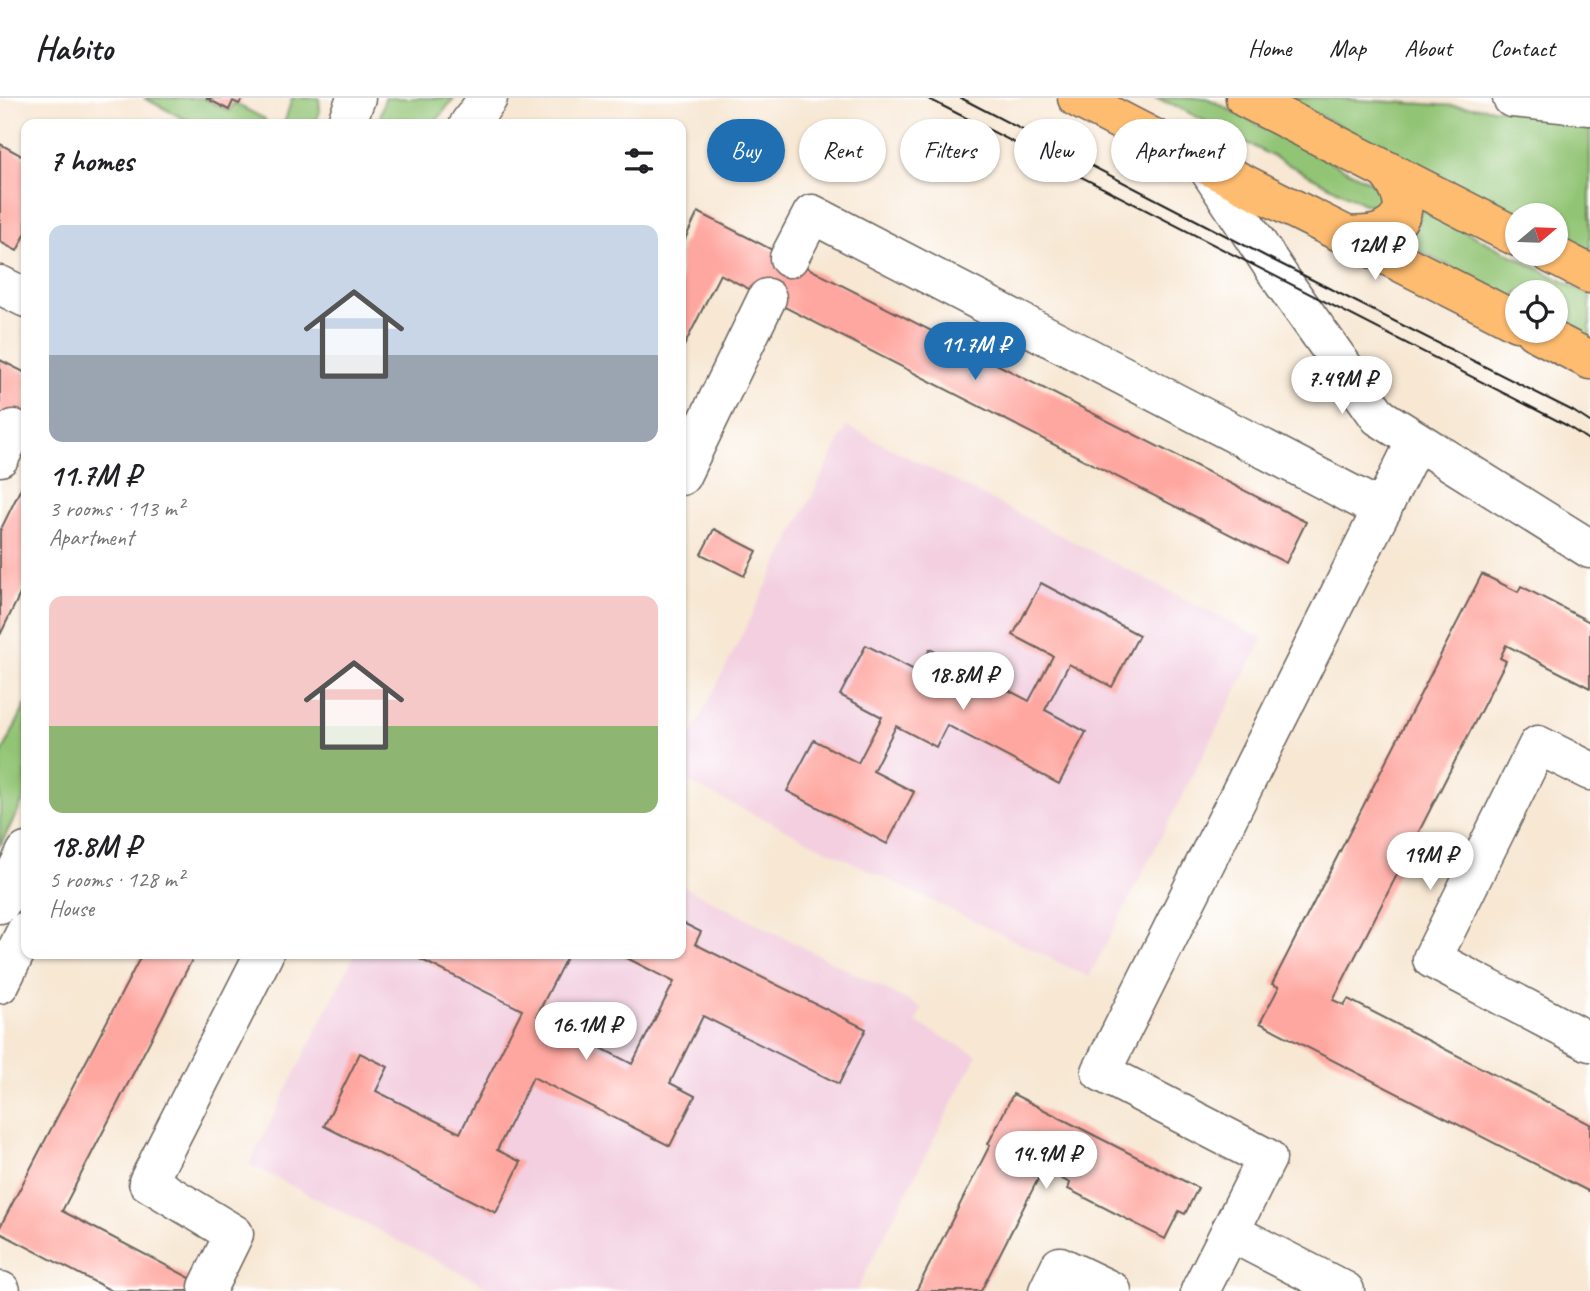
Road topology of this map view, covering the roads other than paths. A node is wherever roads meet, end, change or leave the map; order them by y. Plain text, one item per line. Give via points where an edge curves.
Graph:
1 (356, 98) edge
2 (488, 98) edge
3 (1077, 98) edge
4 (1245, 98) edge
5 (1512, 98) edge
6 (1590, 106) edge
7 (348, 119) edge
8 (355, 119) edge
9 (473, 119) edge
10 (1117, 119) edge
11 (1385, 170) junction
12 (1217, 182) edge
13 (1238, 182) edge
14 (1505, 231) edge
15 (1349, 236) junction
16 (789, 258) dead end
17 (1568, 263) edge
18 (1590, 274) edge
19 (0, 285) edge
20 (21, 296) edge
21 (767, 298) dead end
22 (1505, 316) edge
23 (1557, 343) edge
24 (1590, 360) edge
25 (1416, 441) junction
26 (686, 466) edge
27 (1381, 510) junction
28 (1590, 549) edge
29 (1590, 771) edge
30 (21, 862) edge
31 (0, 904) edge
32 (21, 941) edge
33 (261, 959) edge
34 (0, 985) edge
35 (1590, 1042) edge
36 (1230, 1232) junction
37 (208, 1287) dead end
38 (1048, 1291) edge
39 (1112, 1291) edge
40 (1200, 1291) edge
41 (1345, 1291) edge

1 - 7 street
1 - 8 street
2 - 9 street
3 - 10 main road
4 - 11 main road
5 - 6 street
11 - 14 main road
11 - 15 main road via 1401,189 1404,205 1396,222 1379,233
12 - 25 street via 1379,417
13 - 15 main road
15 - 22 main road
16 - 27 street via 812,214
17 - 18 main road
19 - 20 street
21 - 26 street
23 - 24 main road
25 - 27 street
25 - 28 street
27 - 36 street via 1101,1072 1267,1158
29 - 35 street via 1538,745 1432,959
30 - 31 street
32 - 34 street
33 - 37 street via 148,1182 234,1234
36 - 40 street
36 - 41 street
38 - 39 street via 1060,1266

